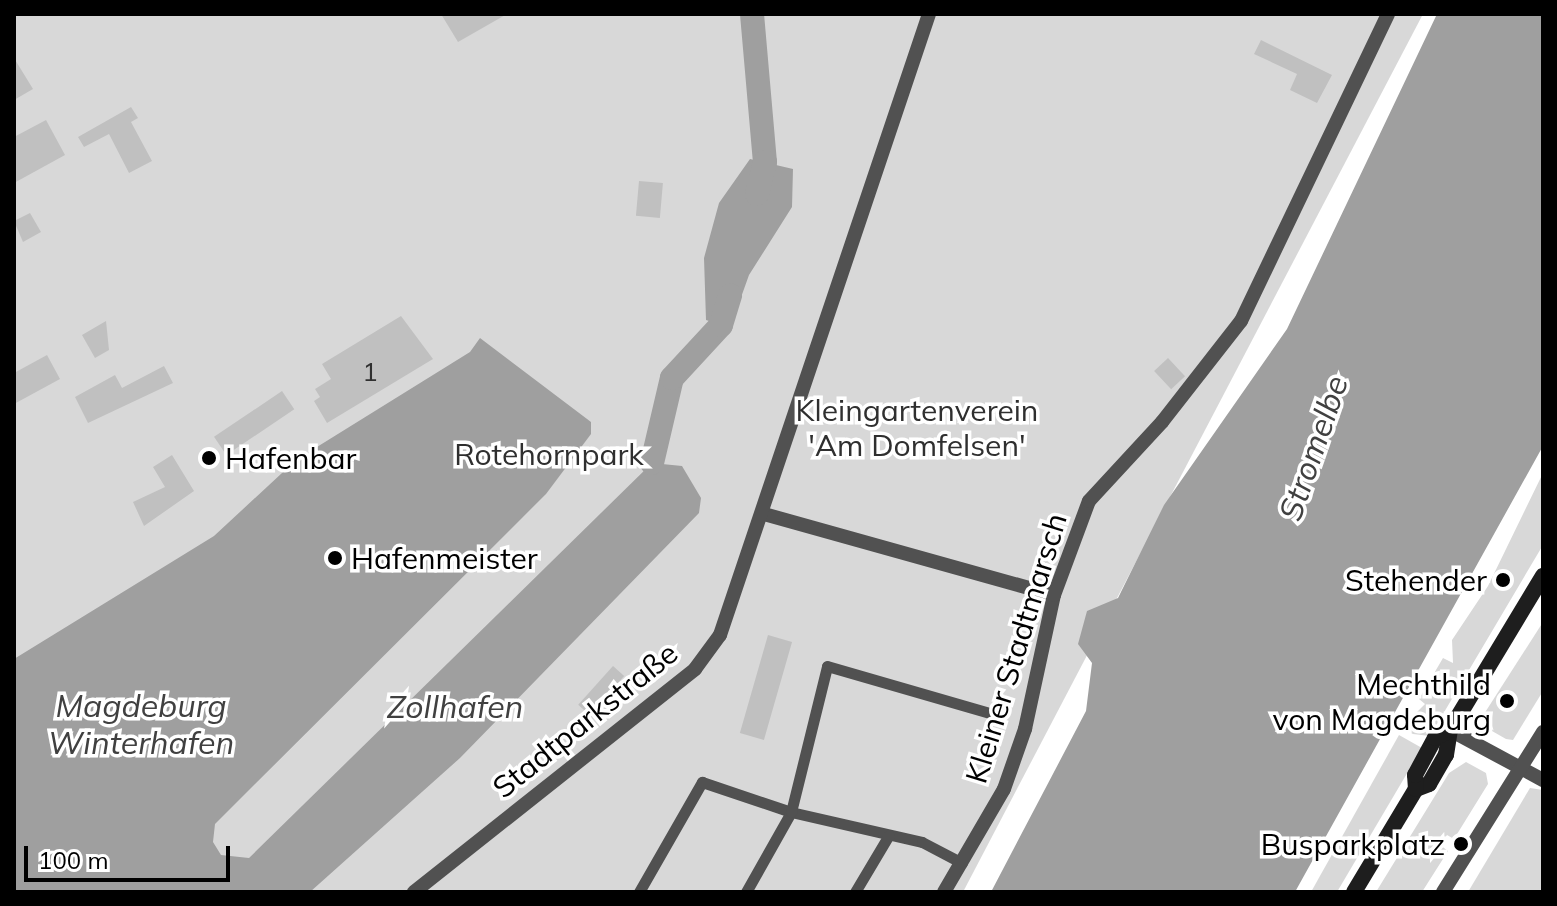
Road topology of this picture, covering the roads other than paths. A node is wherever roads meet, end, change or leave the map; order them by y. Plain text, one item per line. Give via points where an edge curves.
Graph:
1 (929, 14) edge
2 (1388, 14) edge
3 (764, 514) junction
4 (1543, 576) edge
5 (1054, 595) junction
6 (1000, 716) dead end
7 (1450, 730) junction
8 (1543, 732) edge
9 (1518, 771) junction
10 (1543, 780) edge
11 (791, 812) junction
12 (889, 835) junction
13 (962, 863) junction
14 (414, 892) edge
15 (639, 892) edge
16 (746, 892) edge
17 (855, 892) edge
18 (944, 892) edge
19 (1354, 892) edge
20 (1443, 892) edge

1 - 3 street, Stadtparkstraße
2 - 5 street, Kleiner Stadtmarsch via 1241,321 1162,422 1089,501
3 - 5 street
3 - 14 street, Stadtparkstraße via 734,605 695,669
4 - 7 main road
5 - 13 street, Kleiner Stadtmarsch via 1025,729 1004,789
6 - 11 street via 827,666
7 - 9 street
7 - 19 main road via 1450,748 1429,784 1416,789
8 - 9 street
9 - 10 street
9 - 20 street
11 - 12 street
11 - 15 street via 702,782
11 - 16 street
12 - 13 street via 922,842
12 - 17 street
13 - 18 street, Kleiner Stadtmarsch

